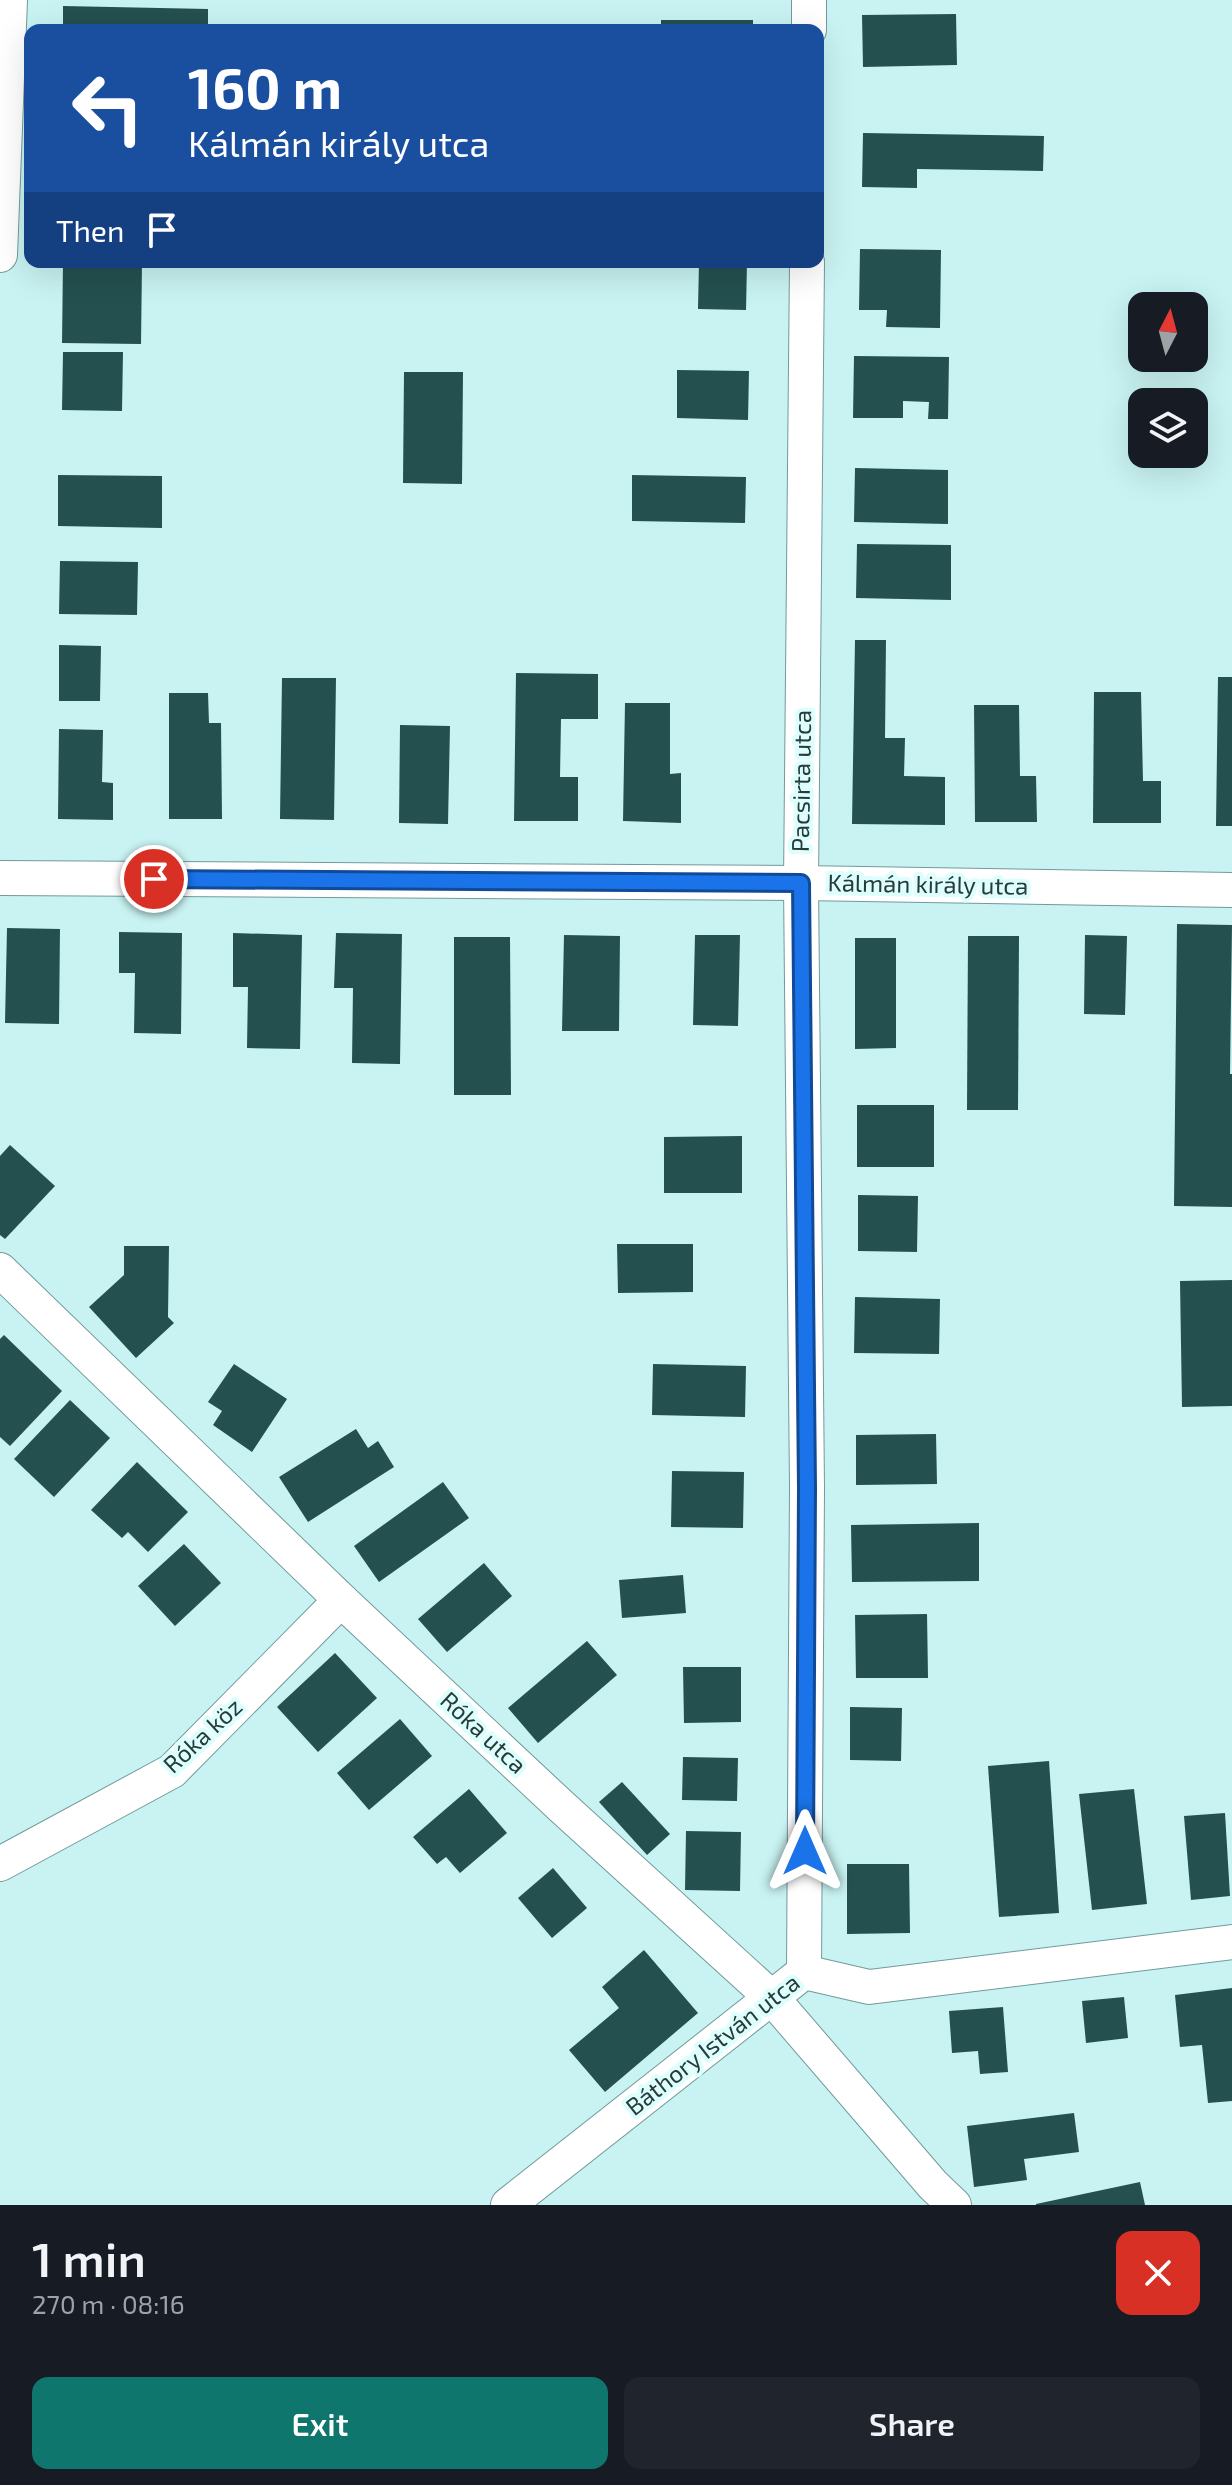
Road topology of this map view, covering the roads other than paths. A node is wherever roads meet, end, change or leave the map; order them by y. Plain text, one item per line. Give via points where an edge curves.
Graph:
1 (10, 0) edge
2 (809, 0) edge
3 (809, 24) edge
4 (0, 255) edge
5 (807, 268) edge
6 (0, 878) edge
7 (801, 883) junction
8 (1232, 890) edge
9 (0, 1270) edge
10 (341, 1600) junction
11 (0, 1864) edge
12 (1232, 1942) edge
13 (804, 1972) junction
14 (772, 1998) junction
15 (508, 2205) edge
16 (954, 2205) edge

1 - 4 street
2 - 3 street
5 - 7 street, Pacsirta utca
6 - 7 street, Kálmán király utca
7 - 8 street, Kálmán király utca
7 - 13 street, Pacsirta utca via 807,1488
9 - 10 street, Róka utca
10 - 11 street, Róka köz via 172,1771
10 - 14 street, Róka utca
12 - 13 street, Báthory István utca via 869,1987
13 - 14 street, Báthory István utca
14 - 15 street, Báthory István utca
14 - 16 street, Róka utca

